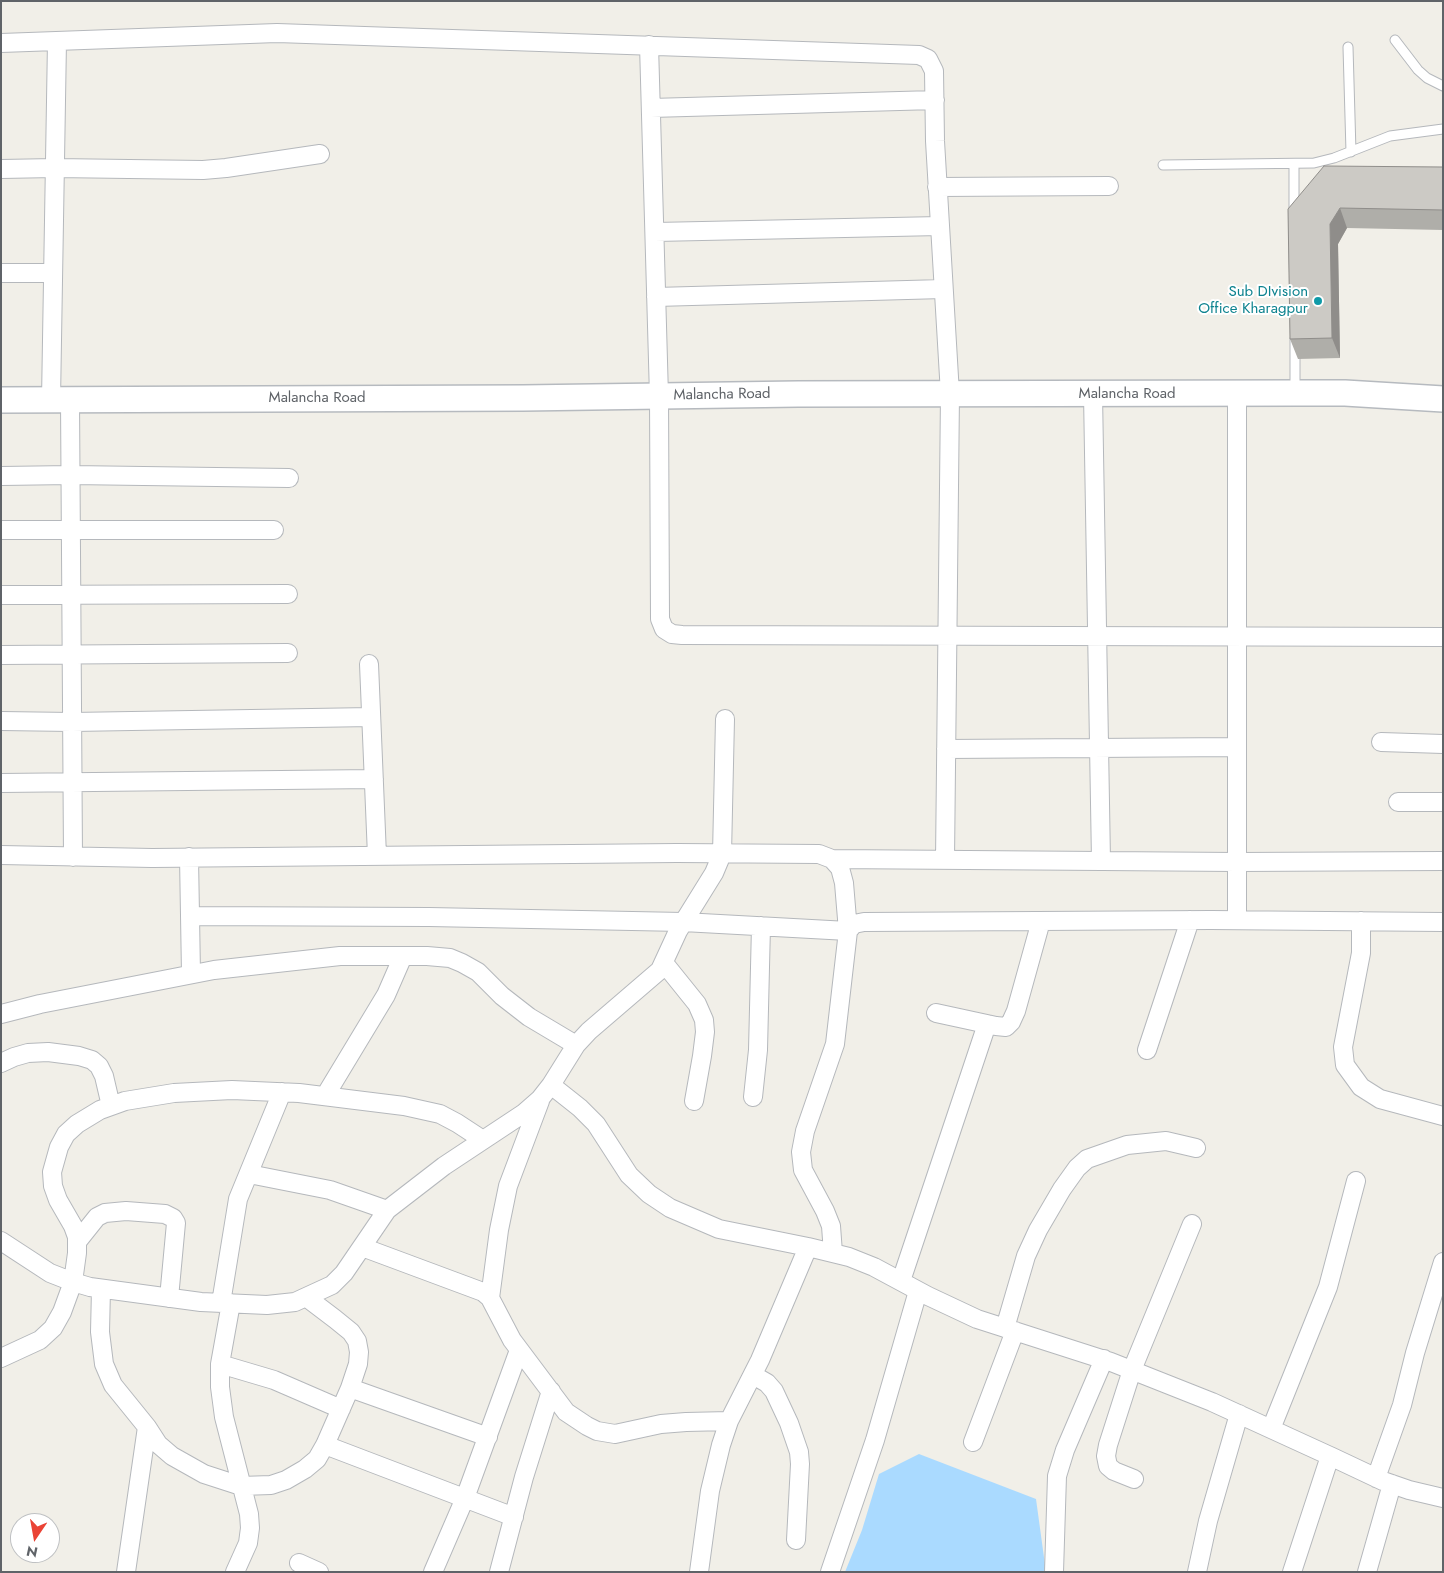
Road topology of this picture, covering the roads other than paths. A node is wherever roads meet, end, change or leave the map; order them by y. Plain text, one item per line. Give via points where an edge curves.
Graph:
1 (1395, 40) dead end
2 (57, 41) junction
3 (1, 43) edge
4 (649, 45) junction
5 (1348, 47) dead end
6 (1443, 86) edge
7 (934, 100) junction
8 (651, 108) junction
9 (1443, 129) edge
10 (1351, 152) junction
11 (320, 154) dead end
12 (1294, 164) junction
13 (1162, 165) dead end
14 (55, 168) junction
15 (1, 169) edge
16 (1109, 186) dead end
17 (938, 187) junction
18 (1294, 224) edge
19 (940, 226) junction
20 (654, 232) junction
21 (1, 273) edge
22 (53, 273) junction
23 (943, 289) junction
24 (656, 297) junction
25 (1295, 334) edge
26 (1295, 393) junction
27 (950, 394) junction
28 (1093, 394) junction
29 (1237, 394) junction
30 (659, 396) junction
31 (1443, 399) edge
32 (1, 400) edge
33 (60, 400) junction
34 (71, 475) junction
35 (1, 476) edge
36 (289, 478) dead end
37 (71, 529) junction
38 (1, 530) edge
39 (274, 530) dead end
40 (288, 594) dead end
41 (1, 595) edge
42 (72, 596) junction
43 (947, 635) junction
44 (1097, 636) junction
45 (1237, 637) junction
46 (1443, 637) edge
47 (288, 653) dead end
48 (72, 654) junction
49 (1, 655) edge
50 (369, 664) dead end
51 (371, 717) junction
52 (725, 719) dead end
53 (1, 721) edge
54 (72, 722) junction
55 (1381, 742) dead end
56 (1443, 744) edge
57 (1099, 747) junction
58 (1237, 747) junction
59 (946, 749) junction
60 (374, 779) junction
61 (1, 783) edge
62 (73, 783) junction
63 (1398, 802) dead end
64 (1443, 802) edge
65 (722, 854) junction
66 (1, 855) edge
67 (73, 856) junction
68 (377, 856) junction
69 (188, 858) junction
70 (832, 859) junction
71 (945, 860) junction
72 (1101, 861) junction
73 (1443, 861) edge
74 (1237, 862) junction
75 (190, 916) junction
76 (1190, 920) junction
77 (1237, 920) junction
78 (1041, 921) junction
79 (1360, 921) junction
80 (683, 922) junction
81 (1443, 922) edge
82 (760, 926) junction
83 (848, 931) junction
84 (403, 956) junction
85 (664, 963) junction
86 (191, 974) junction
87 (936, 1013) dead end
88 (1, 1014) edge
89 (987, 1024) junction
90 (576, 1045) junction
91 (1147, 1050) dead end
92 (1, 1063) edge
93 (552, 1085) junction
94 (282, 1092) junction
95 (325, 1096) junction
96 (753, 1097) dead end
97 (540, 1099) junction
98 (694, 1101) dead end
99 (111, 1106) junction
100 (1443, 1116) edge
101 (483, 1140) junction
102 (1196, 1148) dead end
103 (249, 1174) junction
104 (1356, 1182) dead end
105 (387, 1210) junction
106 (1192, 1224) dead end
107 (1, 1241) edge
108 (77, 1242) junction
109 (808, 1247) junction
110 (362, 1248) junction
111 (833, 1253) junction
112 (1443, 1262) edge
113 (73, 1282) junction
114 (901, 1282) junction
115 (101, 1289) junction
116 (918, 1290) junction
117 (169, 1298) junction
118 (306, 1298) junction
119 (490, 1298) junction
120 (226, 1303) junction
121 (1010, 1330) junction
122 (519, 1350) junction
123 (1, 1358) edge
124 (1104, 1359) junction
125 (220, 1364) junction
126 (1132, 1370) junction
127 (753, 1375) junction
128 (350, 1388) junction
129 (551, 1391) junction
130 (341, 1409) junction
131 (1239, 1414) junction
132 (730, 1421) junction
133 (147, 1427) junction
134 (1271, 1429) junction
135 (488, 1437) junction
136 (973, 1442) dead end
137 (326, 1445) junction
138 (1330, 1456) junction
139 (1134, 1479) dead end
140 (1384, 1481) junction
141 (241, 1486) junction
142 (465, 1498) junction
143 (1443, 1498) edge
144 (514, 1517) junction
145 (796, 1540) dead end
146 (299, 1563) dead end
147 (126, 1572) edge
148 (235, 1572) edge
149 (319, 1572) edge
150 (433, 1572) edge
151 (499, 1572) edge
152 (699, 1572) edge
153 (830, 1572) edge
154 (1054, 1572) edge
155 (1197, 1572) edge
156 (1292, 1572) edge
157 (1367, 1572) edge

1 - 6 lane via 1418,70
2 - 3 street
2 - 4 street via 276,33
2 - 14 street
4 - 7 street via 919,55 928,59 934,71
4 - 8 street
5 - 10 lane
7 - 8 street
7 - 17 street
8 - 20 street
9 - 10 lane via 1390,136
10 - 12 lane via 1314,163
11 - 14 street via 203,170
12 - 13 lane
12 - 18 lane
14 - 15 street
14 - 22 street
16 - 17 street
17 - 19 street
19 - 20 street
19 - 23 street
20 - 24 street
21 - 22 street
22 - 33 street
23 - 24 street
23 - 27 street
24 - 30 street
25 - 26 lane
26 - 29 main road, Malancha Road
26 - 31 main road, Malancha Road
27 - 28 main road, Malancha Road
27 - 30 main road, Malancha Road
27 - 43 street
28 - 29 main road, Malancha Road
28 - 44 street
29 - 45 street
30 - 33 main road, Malancha Road
30 - 43 street via 660,619 664,629 682,635
32 - 33 main road, Malancha Road
33 - 34 street
34 - 35 street
34 - 36 street
34 - 37 street
37 - 38 street
37 - 39 street
37 - 42 street
40 - 42 street
41 - 42 street
42 - 48 street
43 - 44 street
43 - 59 street
44 - 45 street
44 - 57 street
45 - 46 street
45 - 58 street
47 - 48 street
48 - 49 street
48 - 54 street
50 - 51 street
51 - 54 street
51 - 60 street
52 - 65 street
53 - 54 street
54 - 62 street
55 - 56 street
57 - 58 street
57 - 59 street
57 - 72 street
58 - 74 street
59 - 71 street
60 - 62 street
60 - 68 street
61 - 62 street
62 - 67 street
63 - 64 street
65 - 68 street
65 - 70 street via 819,854
65 - 80 street via 714,873
66 - 67 street
67 - 69 street
68 - 69 street
69 - 75 street
70 - 71 street
70 - 83 street via 840,868 844,883
71 - 72 street
72 - 74 street
73 - 74 street
74 - 77 street
75 - 80 street
75 - 86 street
76 - 77 street
76 - 78 street
76 - 91 street
77 - 79 street
78 - 83 street via 864,922 854,924
78 - 89 street via 1011,1022 1006,1027
79 - 81 street
79 - 100 street via 1361,953 1343,1047 1345,1065 1361,1087 1380,1099
80 - 82 street
80 - 85 street
82 - 83 street
82 - 96 street via 758,1050
83 - 111 street via 836,1044 801,1152 803,1170 830,1226
84 - 86 street via 340,956
84 - 90 street via 450,958 462,963 478,972 529,1017
84 - 95 street via 386,995
85 - 90 street via 649,981
85 - 98 street via 696,1004 704,1020
86 - 88 street
87 - 89 street
89 - 114 street
90 - 93 street
92 - 99 street via 28,1053 48,1052 92,1060 104,1076
93 - 97 street
93 - 109 street via 596,1124 629,1175 670,1208 719,1229
94 - 95 street
94 - 99 street via 174,1092
94 - 103 street
95 - 101 street via 440,1114
97 - 101 street
97 - 119 street via 508,1186
99 - 108 street via 77,1124 66,1134 54,1159 53,1186 73,1226
101 - 105 street
102 - 121 street via 1166,1141 1127,1145 1087,1159 1077,1168 1026,1256
103 - 105 street via 330,1190
103 - 120 street via 238,1199
104 - 134 street via 1328,1287
105 - 110 street
106 - 126 street
107 - 113 street via 50,1273
108 - 113 street
108 - 117 street via 97,1217 106,1213 126,1211 165,1214 173,1218 176,1223
109 - 111 street
109 - 127 street
110 - 118 street via 332,1285
110 - 119 street via 472,1287
111 - 114 street via 866,1264
112 - 140 street via 1415,1353
113 - 115 street
113 - 123 street via 52,1328 40,1340
114 - 116 street
115 - 117 street
115 - 133 street via 100,1332 107,1374
116 - 121 street via 977,1319
116 - 153 street via 875,1440
117 - 120 street
118 - 120 street via 267,1305
118 - 128 street via 351,1332 357,1341 358,1364
119 - 122 street
120 - 125 street
121 - 124 street
121 - 136 street
122 - 129 street
122 - 135 street
124 - 126 street
124 - 154 street via 1057,1476
125 - 130 street via 274,1380
125 - 141 street via 224,1417
126 - 131 street
126 - 139 street via 1106,1456 1108,1466 1114,1471
127 - 132 street
127 - 145 street via 774,1391 799,1452
128 - 130 street
128 - 135 street
129 - 132 street via 576,1420 606,1433 629,1432 661,1424
129 - 144 street
130 - 137 street
131 - 134 street
131 - 155 street
132 - 152 street via 710,1491
133 - 141 street via 158,1444 179,1460 204,1474
133 - 147 street
134 - 138 street
135 - 142 street
137 - 141 street via 305,1469 286,1480
137 - 142 street
138 - 140 street
138 - 156 street
140 - 143 street
140 - 157 street
141 - 148 street via 250,1528 248,1543
142 - 144 street
142 - 150 street
144 - 151 street
146 - 149 street

